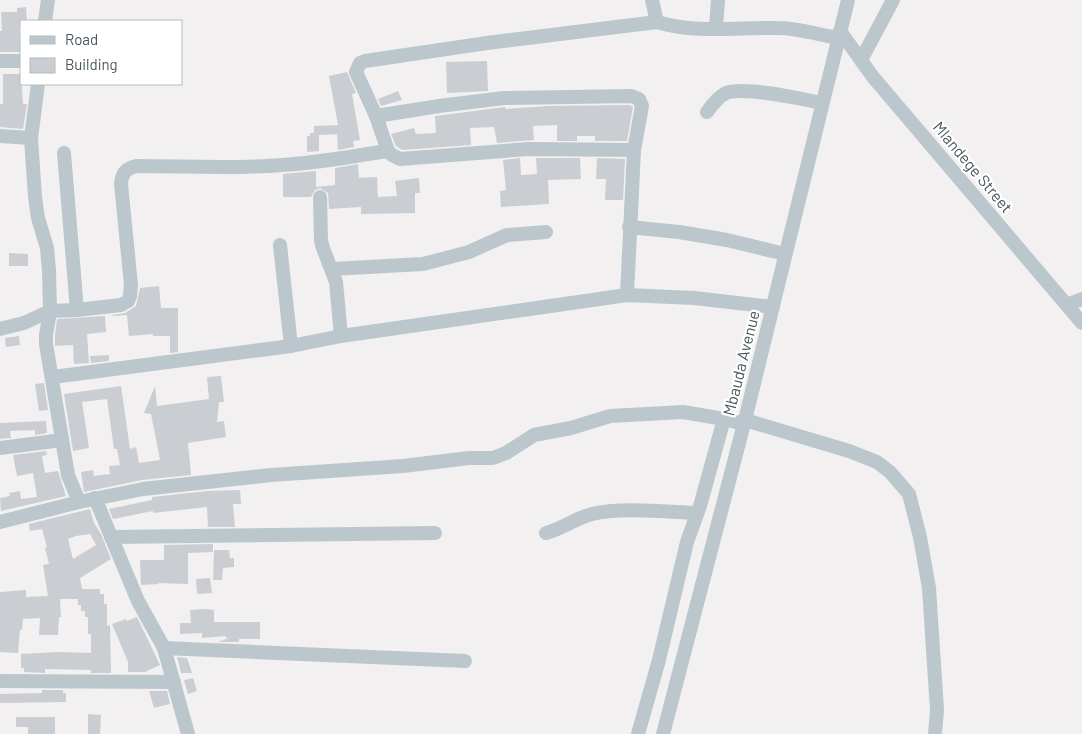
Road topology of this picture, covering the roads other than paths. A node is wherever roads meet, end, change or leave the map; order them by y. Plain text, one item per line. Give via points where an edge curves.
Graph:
1 (48, 0) edge
2 (652, 0) edge
3 (718, 0) edge
4 (848, 0) edge
5 (893, 0) edge
6 (45, 20) edge
7 (657, 22) junction
8 (716, 28) junction
9 (840, 34) junction
10 (0, 60) edge
11 (861, 60) junction
12 (20, 62) edge
13 (38, 85) edge
14 (822, 103) junction
15 (707, 112) dead end
16 (376, 116) junction
17 (0, 136) edge
18 (31, 138) junction
19 (634, 150) junction
20 (388, 151) junction
21 (64, 153) dead end
22 (320, 197) dead end
23 (629, 227) junction
24 (546, 232) dead end
25 (280, 245) dead end
26 (785, 254) junction
27 (332, 269) junction
28 (627, 295) junction
29 (1082, 299) edge
30 (1067, 305) junction
31 (773, 307) junction
32 (77, 310) junction
33 (50, 311) junction
34 (1082, 323) edge
35 (0, 329) edge
36 (341, 336) junction
37 (291, 346) junction
38 (53, 377) junction
39 (724, 419) junction
40 (744, 422) junction
41 (62, 440) junction
42 (0, 448) edge
43 (95, 498) junction
44 (79, 502) junction
45 (697, 513) junction
46 (0, 522) edge
47 (435, 533) dead end
48 (546, 533) dead end
49 (111, 537) junction
50 (164, 648) junction
51 (465, 662) dead end
52 (0, 682) edge
53 (174, 682) junction
54 (188, 734) edge
55 (638, 734) edge
56 (663, 734) edge
57 (935, 734) edge

1 - 6 street
2 - 7 street
3 - 8 street
4 - 9 street, Mbauda Avenue
5 - 11 street
7 - 8 street via 681,28
7 - 16 street via 365,61 360,63 356,72
8 - 9 street via 780,28
9 - 11 street, Mlandege Street
9 - 14 street, Mbauda Avenue
10 - 12 street
11 - 30 street, Mlandege Street
13 - 18 street
14 - 15 street via 735,92 725,94
14 - 26 street, Mbauda Avenue
16 - 19 street via 504,98 631,96 639,99 642,106
16 - 20 street
17 - 18 street
18 - 33 street via 34,197 47,248
19 - 20 street via 528,149 406,159 395,157
19 - 23 street
20 - 32 street via 284,165 130,167 121,177 130,296 121,305
21 - 32 street
22 - 27 street via 321,241
23 - 26 street via 727,240
23 - 28 street
24 - 27 street via 508,235 469,252 423,264
25 - 37 street
26 - 31 street, Mbauda Avenue
27 - 36 street
28 - 31 street
28 - 36 street
29 - 30 street
30 - 34 street, Mlandege Street
31 - 40 street, Mbauda Avenue
32 - 33 street
33 - 35 street
33 - 38 street via 46,335
36 - 37 street
37 - 38 street
38 - 41 street
39 - 40 street
39 - 43 street via 683,412 610,416 534,435 493,458 199,482
39 - 45 street
40 - 56 street, Mbauda Avenue
40 - 57 street via 877,462 908,494 929,588 937,710
41 - 42 street
41 - 44 street via 68,475
43 - 44 street
43 - 49 street
44 - 46 street
45 - 48 street via 595,513
45 - 55 street
47 - 49 street
49 - 50 street via 138,601
50 - 51 street
50 - 53 street
52 - 53 street
53 - 54 street

